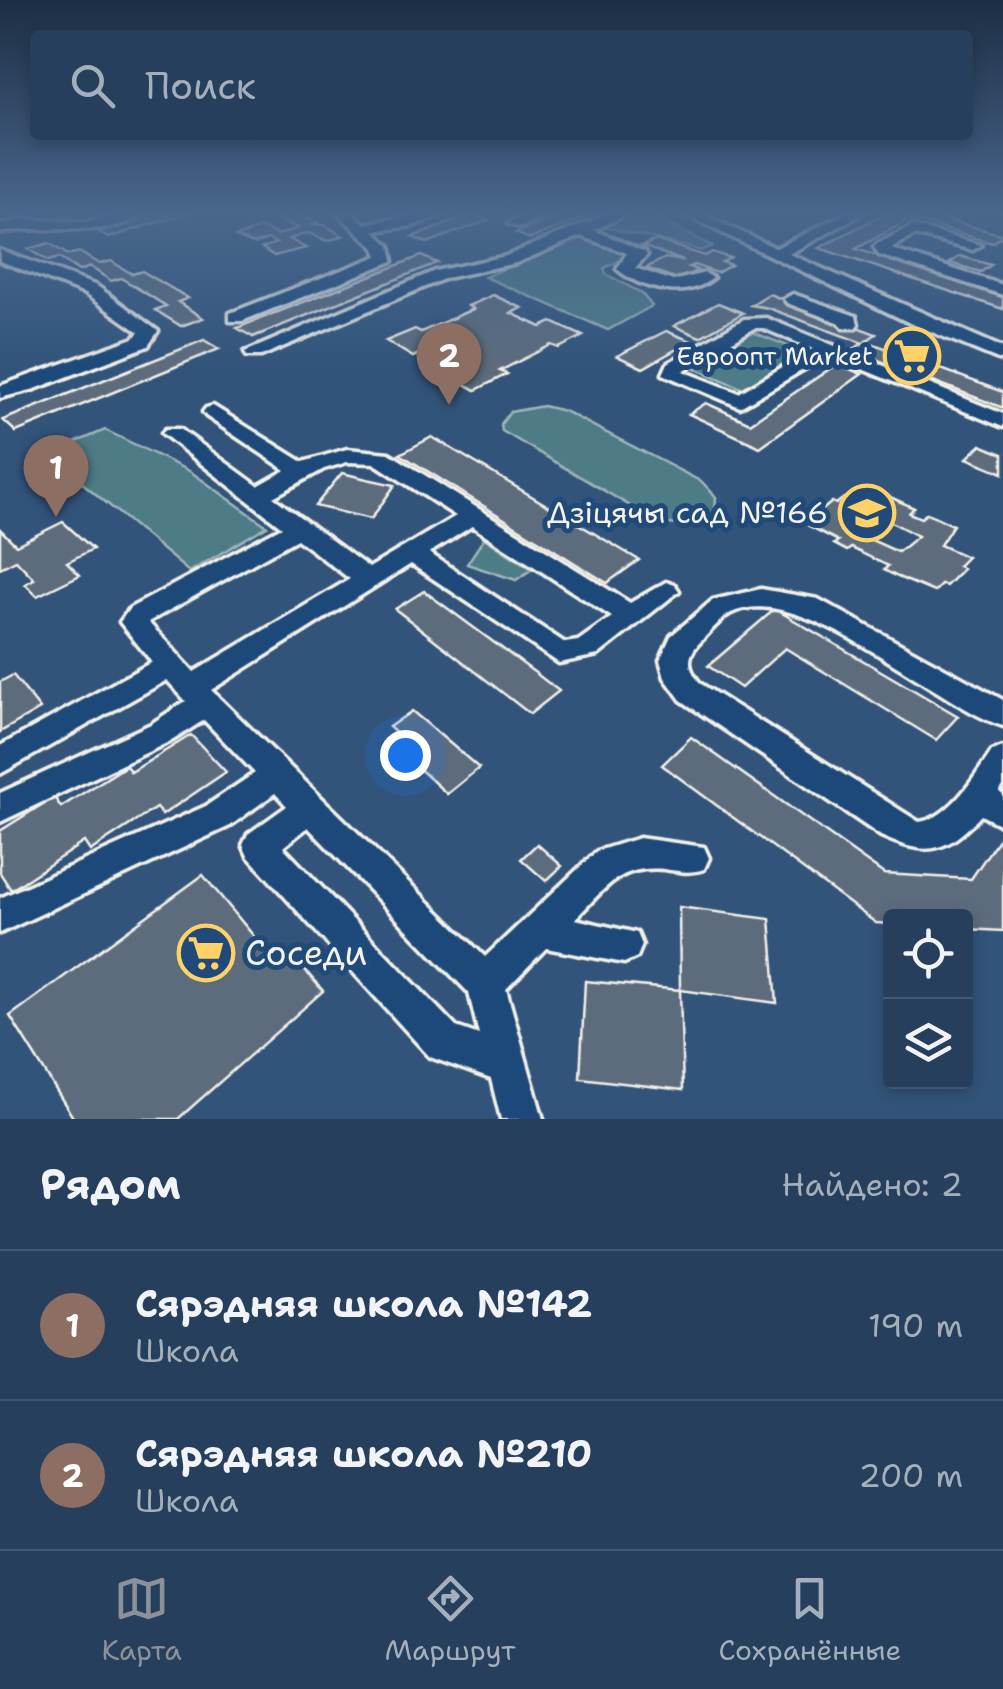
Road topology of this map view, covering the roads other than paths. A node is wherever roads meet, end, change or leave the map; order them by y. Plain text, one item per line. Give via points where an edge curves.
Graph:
1 (27, 265) edge
2 (368, 265) edge
3 (484, 265) edge
4 (629, 265) edge
5 (801, 265) edge
6 (926, 265) edge
7 (705, 278) dead end
8 (1003, 290) edge
9 (793, 298) dead end
10 (236, 317) dead end
11 (831, 337) junction
12 (254, 352) dead end
13 (1003, 355) edge
14 (0, 392) edge
15 (214, 412) dead end
16 (1003, 421) edge
17 (173, 433) dead end
18 (302, 471) junction
19 (257, 496) junction
20 (472, 516) junction
21 (298, 528) junction
22 (412, 553) junction
23 (368, 580) junction
24 (666, 591) dead end
25 (630, 616) junction
26 (168, 666) junction
27 (199, 696) junction
28 (1003, 714) edge
29 (1003, 760) edge
30 (0, 761) edge
31 (277, 775) junction
32 (991, 804) edge
33 (0, 808) edge
34 (309, 808) junction
35 (692, 858) dead end
36 (0, 916) edge
37 (542, 930) junction
38 (624, 945) dead end
39 (485, 984) junction
40 (507, 1064) junction
41 (522, 1119) edge

1 - 14 street via 91,290 149,331 141,342
2 - 10 street
3 - 12 street via 441,274
4 - 7 street via 625,269 670,288
5 - 13 street
6 - 8 street
9 - 11 street via 850,320
11 - 11 street via 750,322 673,374 740,401
11 - 16 street
15 - 18 street
17 - 19 street
18 - 19 street
18 - 20 street via 341,454 370,455
19 - 21 street
20 - 22 street
20 - 25 street
21 - 23 street
21 - 26 street via 139,615 136,630
22 - 23 street
22 - 25 street via 559,653 583,652
23 - 27 street
24 - 25 street
26 - 27 street
26 - 30 street
27 - 31 street
27 - 33 street via 162,732
28 - 32 street via 809,605 761,598 722,606 681,644 674,660 690,692 892,826 922,838
29 - 32 street
31 - 34 street
31 - 36 street via 218,816
34 - 39 street
34 - 40 street via 260,845 444,1043
35 - 37 street via 625,854
37 - 38 street
37 - 39 street
39 - 40 street
40 - 41 street

